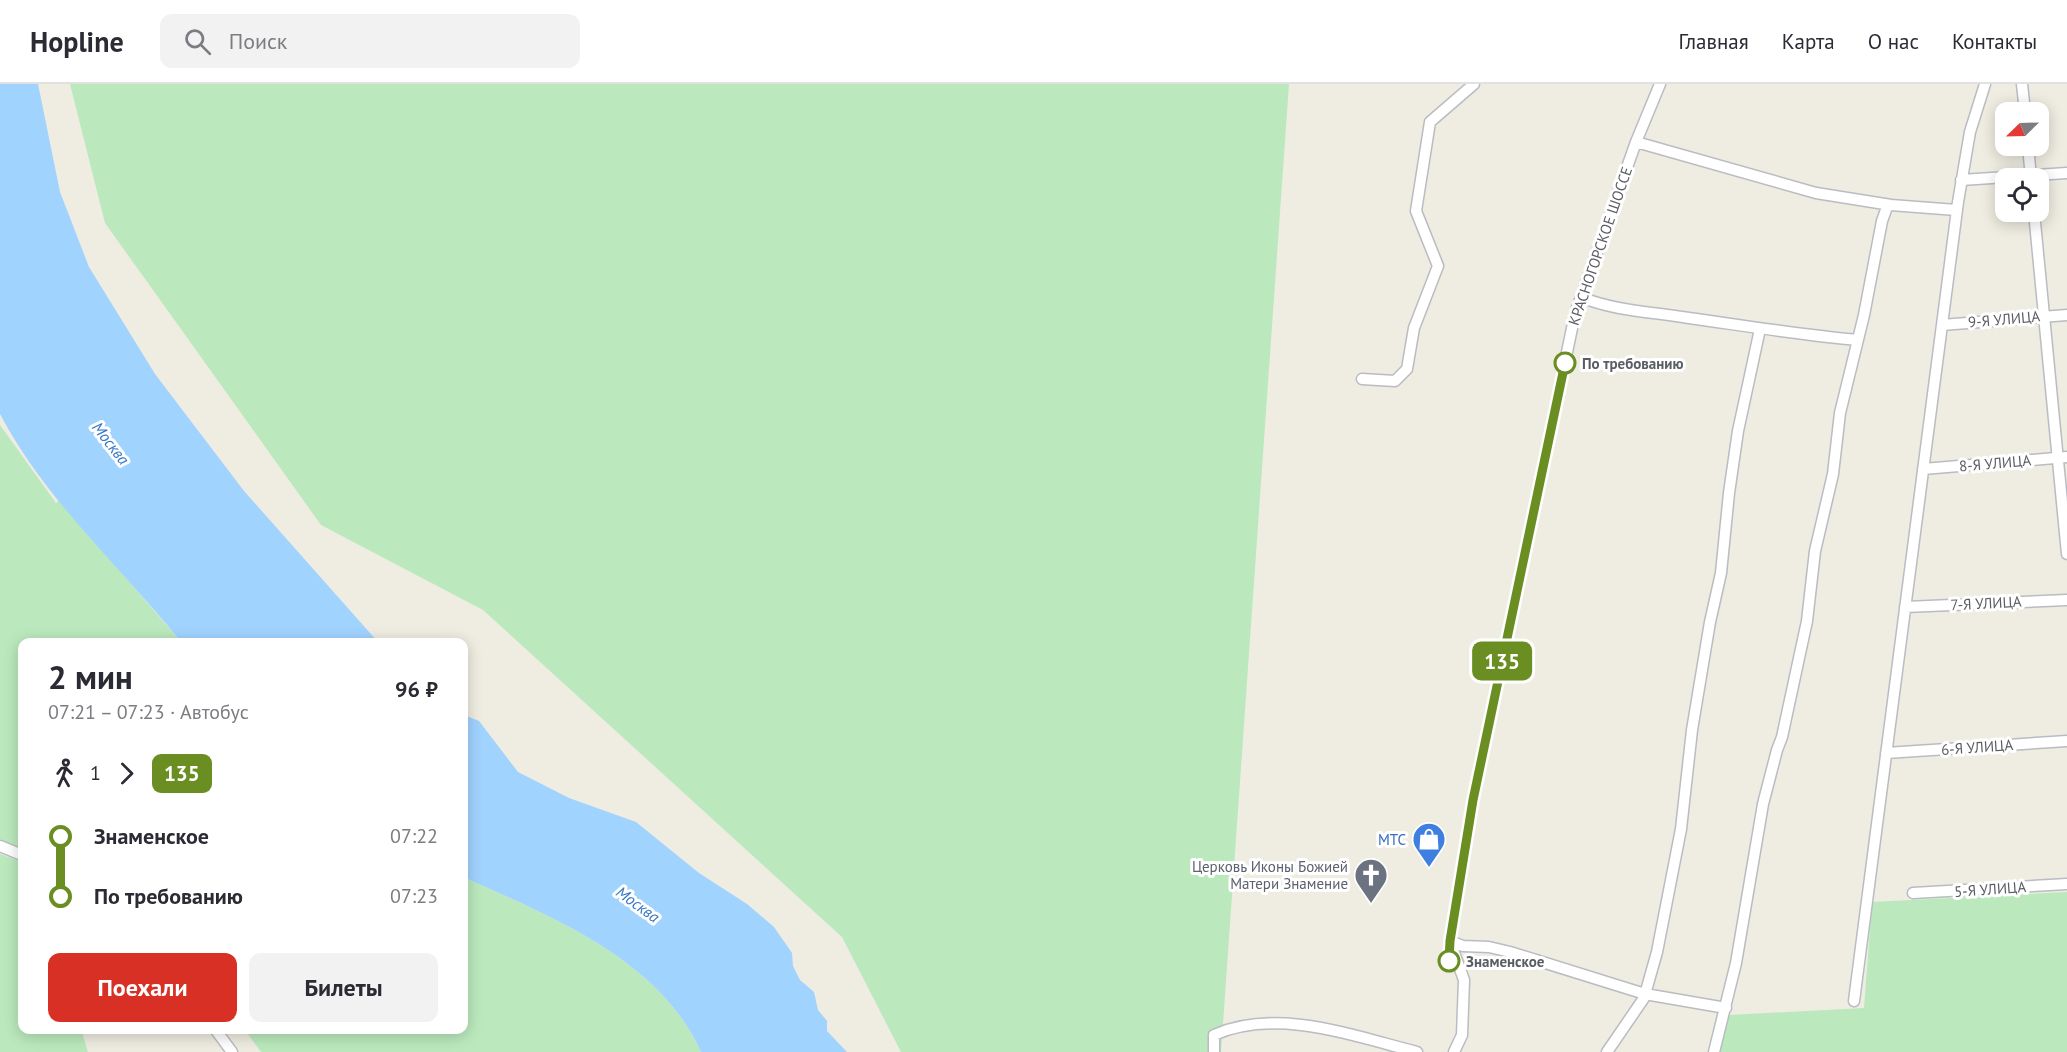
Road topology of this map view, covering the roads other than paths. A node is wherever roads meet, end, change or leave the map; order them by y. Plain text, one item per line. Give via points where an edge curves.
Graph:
1 (1474, 84) edge
2 (1660, 84) edge
3 (1985, 84) edge
4 (2022, 84) edge
5 (2024, 102) edge
6 (1636, 142) junction
7 (2067, 173) edge
8 (2049, 175) edge
9 (1995, 179) edge
10 (1961, 180) junction
11 (1891, 205) junction
12 (1956, 210) junction
13 (2035, 222) edge
14 (1581, 297) junction
15 (2067, 315) edge
16 (2044, 316) junction
17 (1942, 325) junction
18 (1760, 329) junction
19 (1858, 340) junction
20 (1362, 379) dead end
21 (2062, 457) edge
22 (1923, 470) junction
23 (2067, 554) edge
24 (2067, 600) edge
25 (1905, 607) junction
26 (2067, 741) edge
27 (1886, 753) junction
28 (0, 846) edge
29 (18, 853) edge
30 (2067, 884) edge
31 (1913, 893) dead end
32 (1450, 941) junction
33 (1449, 961) dead end
34 (1645, 993) junction
35 (1854, 1000) dead end
36 (1726, 1008) junction
37 (218, 1034) edge
38 (232, 1052) edge
39 (1214, 1052) edge
40 (1417, 1052) edge
41 (1455, 1052) edge
42 (1606, 1052) edge
43 (1714, 1052) edge

1 - 20 street via 1430,122 1416,211 1438,266 1414,328 1407,369 1395,381
2 - 6 street, КРАСНОГОРСКОЕ ШОССЕ
3 - 10 street
4 - 5 street
6 - 11 street via 1816,193
6 - 14 street, КРАСНОГОРСКОЕ ШОССЕ
7 - 8 street
9 - 10 street
10 - 12 street
11 - 12 street
11 - 19 street via 1882,221
12 - 17 street
13 - 16 street
14 - 18 street via 1642,311
14 - 32 street, КРАСНОГОРСКОЕ ШОССЕ via 1473,800
15 - 16 street, 9-Я УЛИЦА
16 - 17 street, 9-Я УЛИЦА
16 - 21 street
17 - 22 street
18 - 19 street
18 - 34 street via 1738,431 1721,573 1692,730 1681,829
19 - 36 street via 1840,412 1833,474 1815,551 1807,621 1763,804
21 - 22 street, 8-Я УЛИЦА
21 - 23 street
22 - 25 street
24 - 25 street, 7-Я УЛИЦА
25 - 27 street
26 - 27 street, 6-Я УЛИЦА
27 - 35 street
28 - 29 street
30 - 31 street, 5-Я УЛИЦА
32 - 33 street, КРАСНОГОРСКОЕ ШОССЕ
32 - 34 street via 1510,952
32 - 41 street via 1464,980 1462,1035
34 - 36 street
34 - 42 street
36 - 43 street
37 - 38 street
39 - 40 street via 1214,1035 1233,1026 1291,1023

